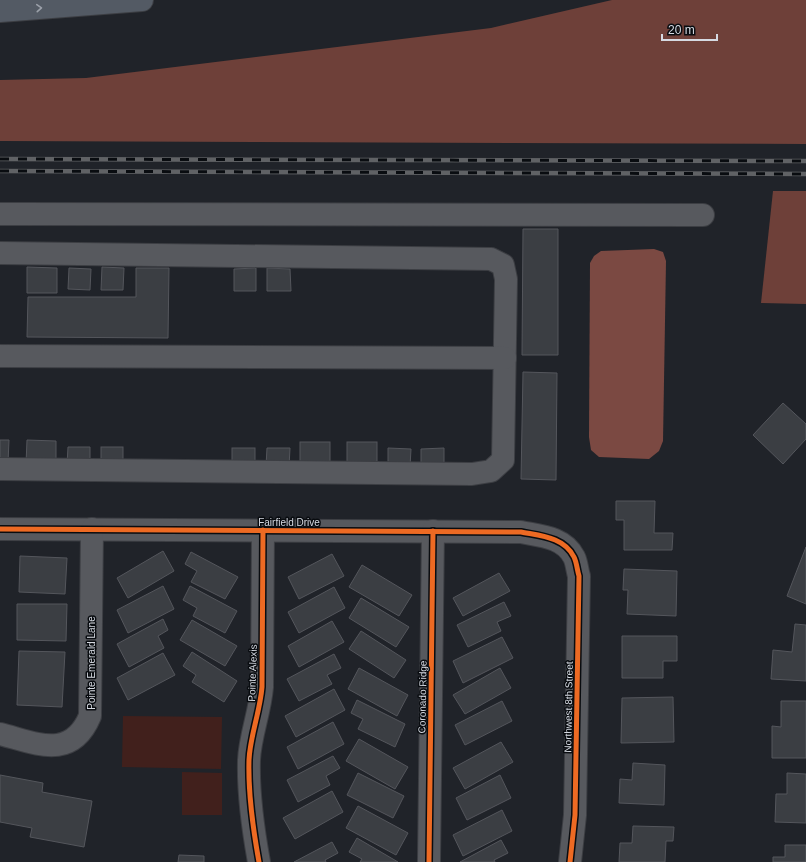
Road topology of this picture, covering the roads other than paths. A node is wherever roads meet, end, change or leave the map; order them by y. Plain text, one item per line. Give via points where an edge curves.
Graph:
1 (142, 0) edge
2 (0, 11) edge
3 (0, 214) edge
4 (703, 215) dead end
5 (0, 253) edge
6 (0, 356) edge
7 (505, 358) junction
8 (0, 469) edge
9 (0, 529) edge
10 (92, 529) junction
11 (263, 530) junction
12 (433, 531) junction
13 (571, 553) joint
14 (0, 734) edge
15 (259, 862) edge
16 (429, 862) edge
17 (570, 862) edge

2 -> 1 highway
3 - 4 street
5 - 7 street via 491,259 503,265 506,279
6 - 7 street
7 - 8 street via 503,460 491,471 464,474
9 - 10 street, Fairfield Drive
10 - 11 street, Fairfield Drive
10 - 14 street, Pointe Emerald Lane via 90,716 86,725 76,738 65,744 52,746
11 - 12 street, Fairfield Drive
11 - 15 street, Pointe Alexis via 262,687 249,760 252,826
12 - 13 street, Fairfield Drive via 521,532 555,539
12 - 16 street, Coronado Ridge
13 - 17 street, Northwest 8th Street via 579,576 575,815

